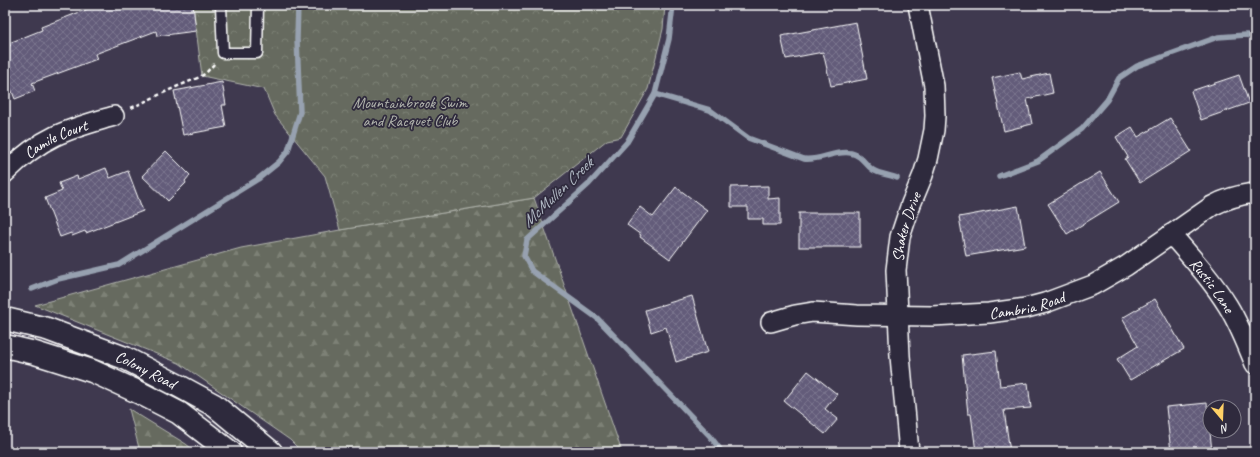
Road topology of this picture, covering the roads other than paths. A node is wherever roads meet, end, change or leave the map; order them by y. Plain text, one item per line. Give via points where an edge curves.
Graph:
1 (221, 5) edge
2 (258, 5) edge
3 (918, 5) edge
4 (114, 116) road end
5 (5, 173) edge
6 (1254, 193) edge
7 (1171, 234) junction
8 (897, 315) junction
9 (5, 319) edge
10 (772, 322) dead end
11 (5, 346) edge
12 (1255, 364) edge
13 (230, 452) edge
14 (271, 452) edge
15 (909, 452) edge

1 - 2 lane via 223,53 257,53
3 - 8 street, Shaker Drive via 934,86 935,116 932,145 924,175 900,237 896,270
4 - 5 street, Camile Court via 54,136 19,159
6 - 7 street, Cambria Road via 1222,201
7 - 8 street, Cambria Road via 1126,266 1093,285 1045,303 989,313
7 - 12 street, Rustic Lane via 1228,305 1242,330
8 - 10 street, Cambria Road via 813,312
8 - 15 street, Shaker Drive
9 - 14 main road, Colony Road via 47,329 132,362 214,405
11 - 13 main road, Colony Road via 92,371 140,393 179,413

